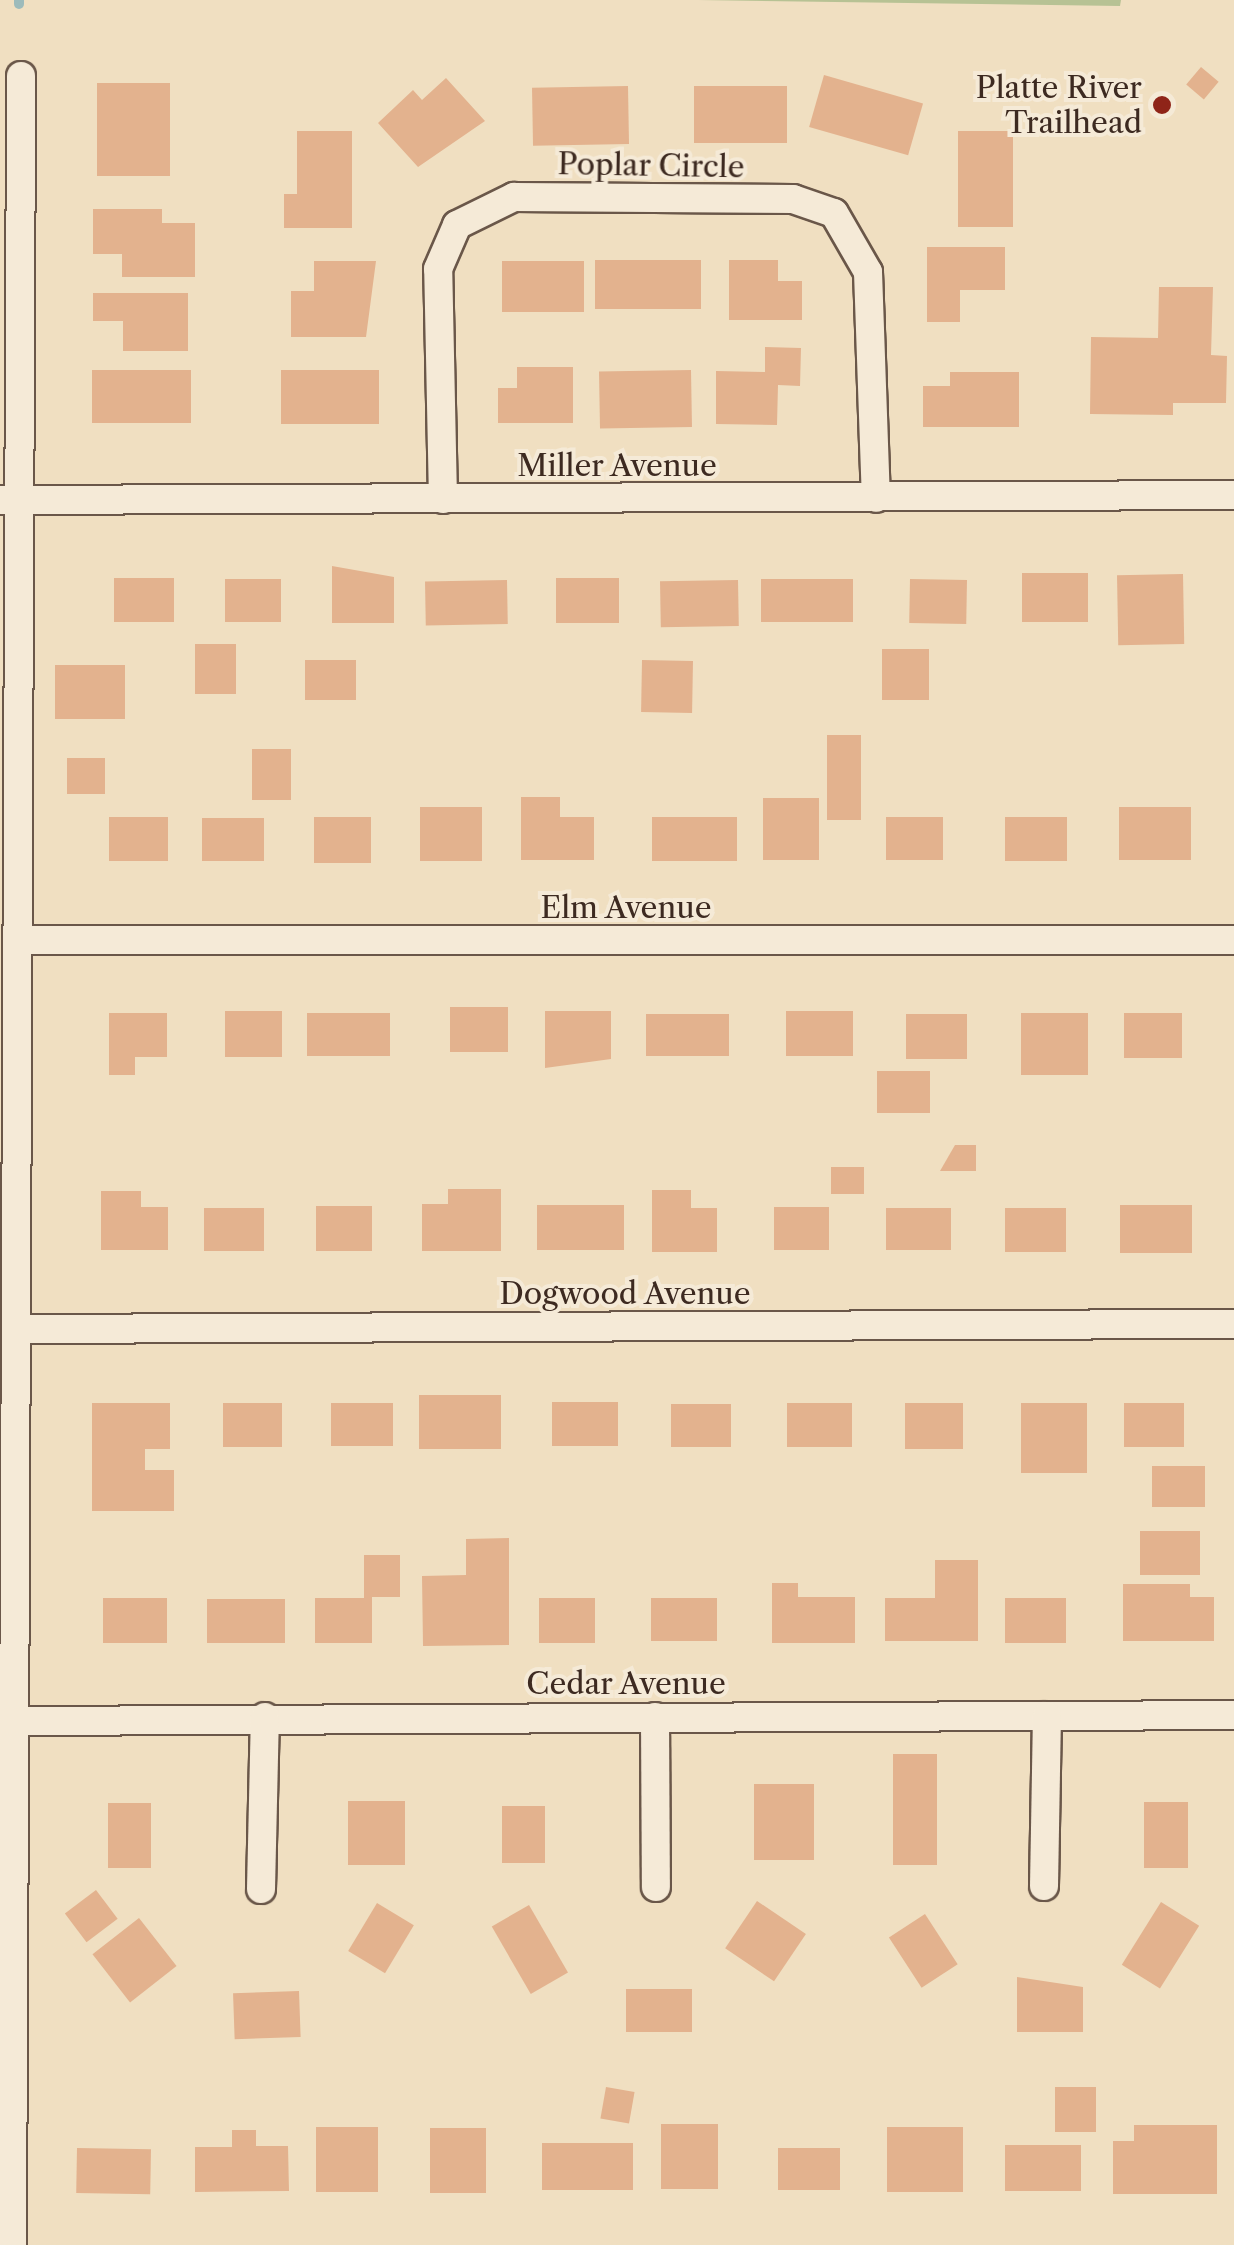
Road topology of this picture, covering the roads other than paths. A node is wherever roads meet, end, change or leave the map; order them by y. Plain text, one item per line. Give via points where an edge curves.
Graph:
1 (21, 76) dead end
2 (1234, 495) edge
3 (876, 498) junction
4 (11, 500) edge
5 (444, 500) junction
6 (17, 940) junction
7 (1234, 940) edge
8 (1234, 1324) edge
9 (17, 1329) junction
10 (1234, 1715) edge
11 (265, 1716) junction
12 (655, 1716) junction
13 (1047, 1716) junction
14 (19, 1720) junction
15 (656, 1886) dead end
16 (1044, 1886) dead end
17 (261, 1889) dead end
18 (12, 2245) edge

1 - 4 street
2 - 3 street, Miller Avenue
3 - 5 street, Miller Avenue
3 - 5 street, Poplar Circle via 868,272 834,213 793,199 514,197 456,225 438,268
4 - 5 street, Miller Avenue
4 - 6 street
6 - 7 street, Elm Avenue
6 - 9 street
8 - 9 street, Dogwood Avenue
9 - 14 street
10 - 13 street, Cedar Avenue
11 - 12 street, Cedar Avenue
11 - 14 street, Cedar Avenue
11 - 17 street
12 - 13 street, Cedar Avenue
12 - 15 street
13 - 16 street
14 - 18 street

